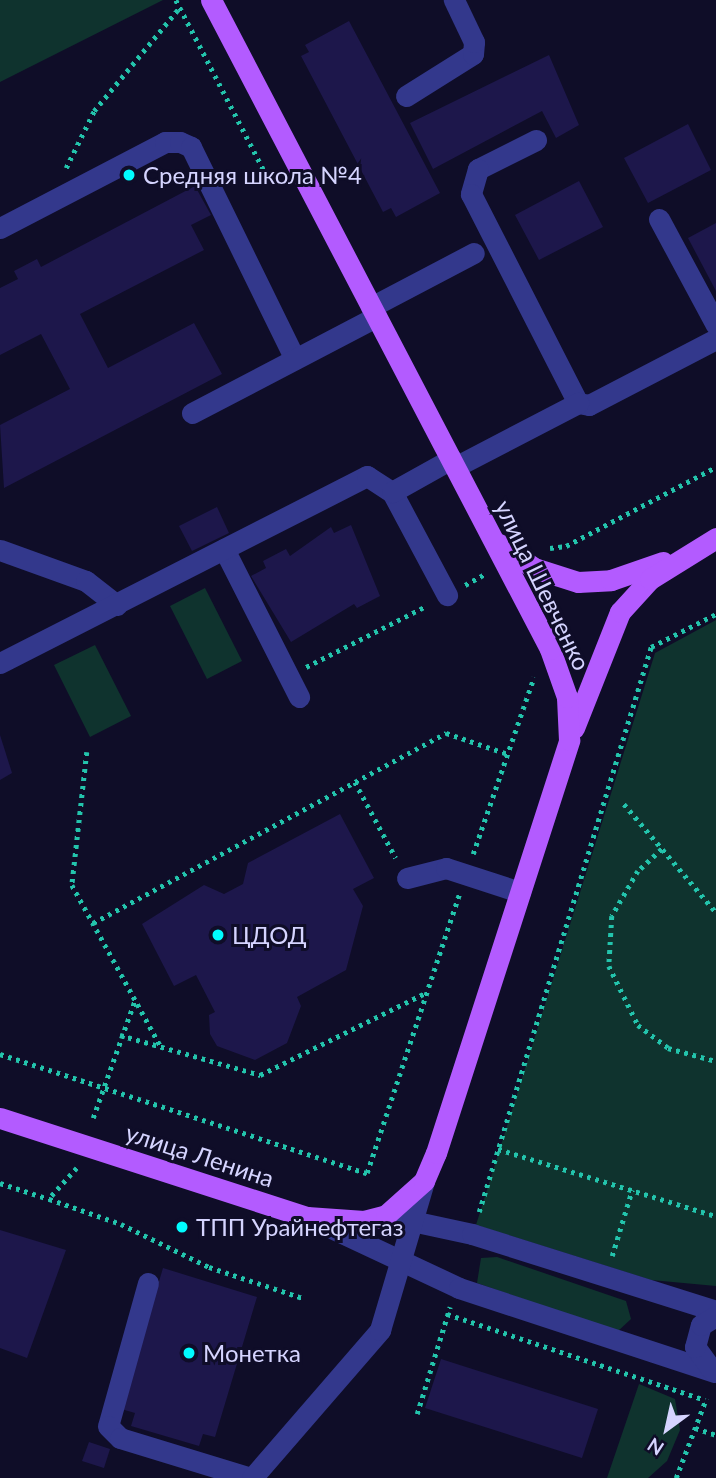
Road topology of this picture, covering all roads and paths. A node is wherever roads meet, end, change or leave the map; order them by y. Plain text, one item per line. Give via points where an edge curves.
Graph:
1 (176, 0) edge
2 (211, 0) edge
3 (454, 0) edge
4 (180, 7) junction
5 (406, 96) dead end
6 (536, 140) dead end
7 (291, 189) dead end
8 (52, 201) junction
9 (660, 219) dead end
10 (0, 228) edge
11 (474, 253) dead end
12 (373, 312) junction
13 (716, 325) edge
14 (716, 339) edge
15 (295, 359) junction
16 (578, 402) junction
17 (191, 412) dead end
18 (453, 463) junction
19 (716, 467) edge
20 (392, 492) junction
21 (492, 538) junction
22 (716, 538) edge
23 (224, 549) junction
24 (543, 549) dead end
25 (0, 550) edge
26 (682, 556) junction
27 (483, 561) dead end
28 (489, 572) junction
29 (495, 584) dead end
30 (447, 595) junction
31 (117, 605) junction
32 (716, 614) edge
33 (0, 663) edge
34 (538, 666) dead end
35 (289, 676) junction
36 (299, 697) dead end
37 (569, 740) junction
38 (87, 752) dead end
39 (508, 754) junction
40 (355, 782) junction
41 (624, 804) dead end
42 (663, 849) junction
43 (467, 874) junction
44 (407, 878) joint
45 (520, 892) junction
46 (716, 912) edge
47 (93, 923) junction
48 (425, 993) junction
49 (135, 1000) junction
50 (120, 1035) junction
51 (161, 1046) junction
52 (0, 1054) edge
53 (716, 1061) edge
54 (102, 1088) junction
55 (0, 1118) edge
56 (93, 1118) dead end
57 (498, 1149) junction
58 (78, 1167) dead end
59 (424, 1181) junction
60 (0, 1183) edge
61 (632, 1190) junction
62 (49, 1199) junction
63 (386, 1215) junction
64 (716, 1216) edge
65 (307, 1217) junction
66 (412, 1221) junction
67 (472, 1234) junction
68 (401, 1259) junction
69 (606, 1276) junction
70 (148, 1283) dead end
71 (456, 1286) junction
72 (303, 1298) dead end
73 (716, 1311) edge
74 (447, 1314) junction
75 (716, 1316) edge
76 (716, 1372) edge
77 (705, 1399) junction
78 (417, 1413) dead end
79 (695, 1428) junction
80 (716, 1435) edge
81 (252, 1478) edge
82 (676, 1478) edge

1 - 4 path
2 - 12 main road, улица Шевченко
3 - 5 lane via 474,42 473,54
4 - 7 path via 266,174
4 - 8 path via 94,111
6 - 16 lane via 478,169 471,194
8 - 10 lane
8 - 15 lane via 165,142 191,147
9 - 13 lane
11 - 12 lane
12 - 15 lane
12 - 18 main road, улица Шевченко
14 - 16 lane via 589,405
15 - 17 lane
16 - 18 lane
18 - 20 lane
18 - 21 main road, улица Шевченко
19 - 24 path via 566,546
20 - 23 lane via 367,476
20 - 30 lane
21 - 26 main road via 534,568 578,582 611,580
21 - 37 main road, улица Шевченко via 563,678
22 - 26 main road
23 - 31 lane
23 - 35 lane
25 - 31 lane via 86,581
26 - 37 main road via 635,593 613,623
27 - 28 path
28 - 29 path
28 - 30 path
30 - 35 path
31 - 33 lane
32 - 57 path via 651,647
34 - 39 path
35 - 36 lane
37 - 45 main road, улица Шевченко
38 - 47 path via 72,885
39 - 40 path via 446,733
39 - 43 path
40 - 44 path
40 - 47 path
41 - 42 path
42 - 46 path
42 - 53 path via 638,871 612,915 608,967 638,1025 668,1048
43 - 44 lane via 431,867
43 - 45 lane
43 - 48 path
45 - 59 main road, улица Шевченко
47 - 49 path
48 - 51 path via 260,1075
48 - 54 path via 367,1173
49 - 50 path
49 - 51 path
50 - 51 path
50 - 54 path
52 - 54 path
54 - 56 path
55 - 65 main road, улица Ленина
57 - 61 path
57 - 67 path
58 - 62 path
59 - 63 main road, улица Шевченко
59 - 66 lane
60 - 62 path
61 - 64 path
61 - 69 path
62 - 72 path via 121,1224 209,1267
63 - 65 main road, улица Ленина via 364,1221
63 - 66 lane
65 - 68 lane
66 - 67 lane
66 - 68 lane
67 - 69 lane
68 - 71 lane
68 - 81 lane via 369,1349
69 - 73 lane
70 - 81 lane via 108,1426 120,1438
71 - 74 path
71 - 76 lane
74 - 77 path
74 - 78 path
75 - 76 lane via 701,1325 695,1347
76 - 77 path
77 - 79 path
79 - 80 path
79 - 82 path

